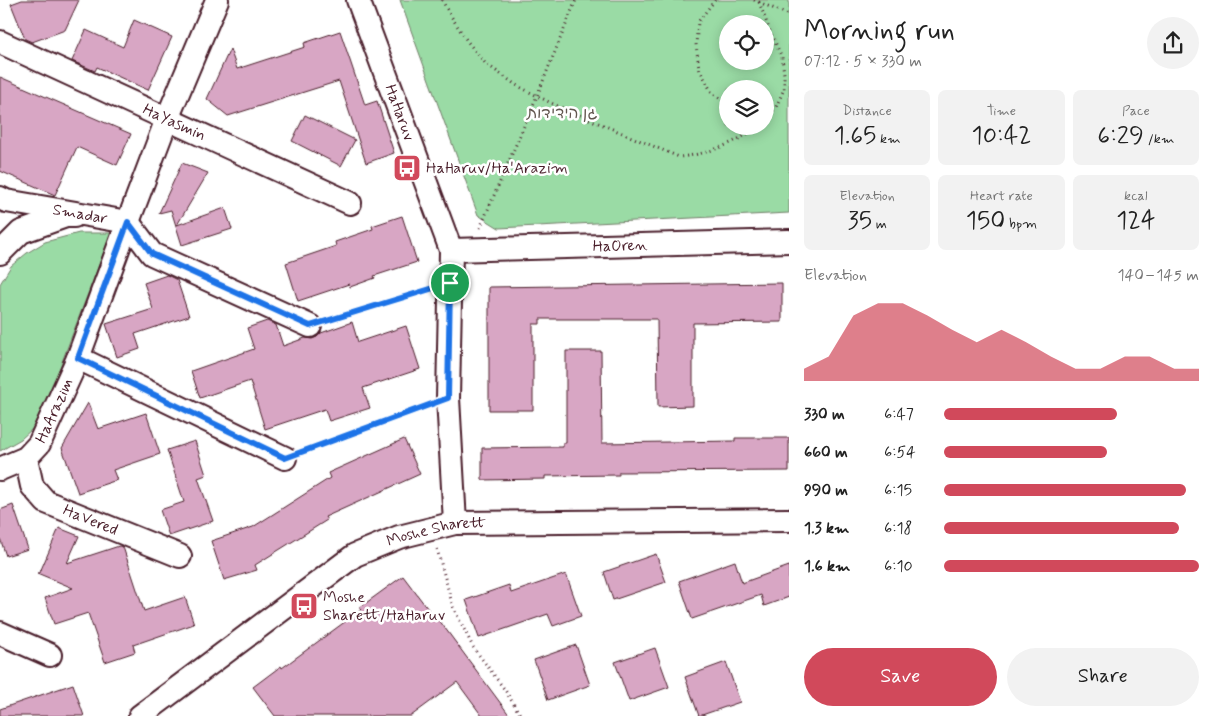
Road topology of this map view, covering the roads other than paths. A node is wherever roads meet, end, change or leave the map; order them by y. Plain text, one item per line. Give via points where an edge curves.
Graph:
1 (217, 0) edge
2 (358, 0) edge
3 (0, 42) edge
4 (167, 119) junction
5 (0, 198) edge
6 (350, 204) dead end
7 (128, 222) junction
8 (789, 241) edge
9 (461, 249) junction
10 (0, 253) edge
11 (310, 326) road end
12 (78, 358) junction
13 (26, 458) junction
14 (285, 458) road end
15 (0, 469) edge
16 (789, 520) edge
17 (455, 523) junction
18 (180, 556) dead end
19 (0, 633) edge
20 (50, 655) dead end
21 (140, 716) edge

1 - 4 street, HaArazim
2 - 9 street, HaHaruv
3 - 4 street, HaYasmin
4 - 6 street, HaYasmin
4 - 7 street, HaArazim
5 - 7 street, Smadar
7 - 10 street via 66,216 21,232
7 - 11 street, Smadar via 152,254
7 - 12 street, HaArazim
8 - 9 street, HaOren
9 - 17 street, HaHaruv via 450,283 448,398
12 - 13 street, HaArazim via 39,444
12 - 14 street
13 - 15 street, HaArazim
13 - 18 street, HaVered via 32,486 46,502
16 - 17 street, Moshe Sharett
17 - 21 street, Moshe Sharett via 399,538 355,555
19 - 20 street

